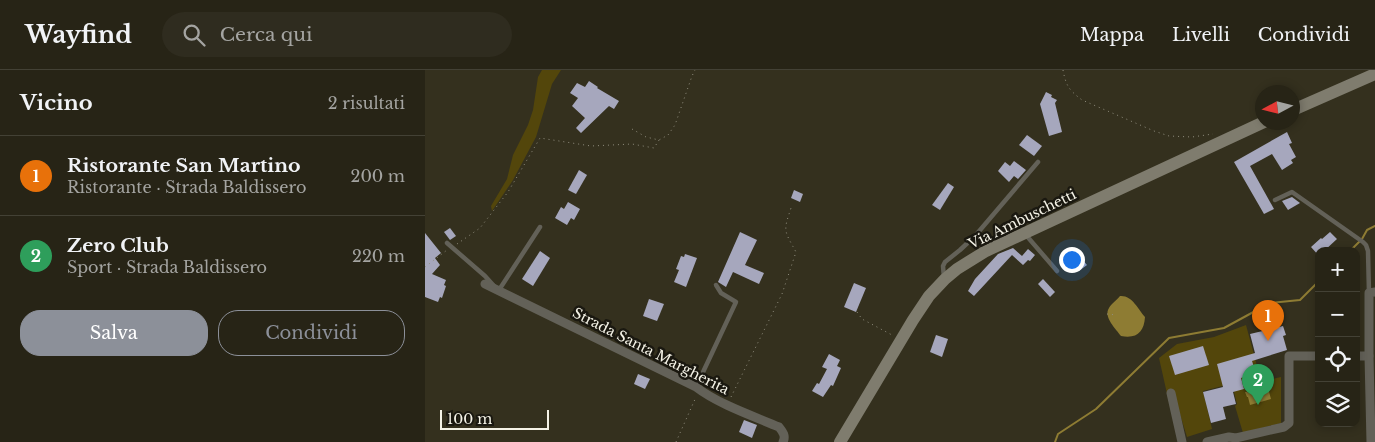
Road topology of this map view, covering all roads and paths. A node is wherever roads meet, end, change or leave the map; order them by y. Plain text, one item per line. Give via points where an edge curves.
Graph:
1 (695, 70) edge
2 (1063, 70) edge
3 (1375, 74) edge
4 (1300, 107) edge
5 (1255, 126) edge
6 (632, 129) dead end
7 (1219, 133) dead end
8 (659, 140) junction
9 (1038, 162) dead end
10 (1275, 200) dead end
11 (791, 208) dead end
12 (540, 227) dead end
13 (1024, 233) junction
14 (447, 242) dead end
15 (451, 247) junction
16 (425, 267) edge
17 (1057, 271) dead end
18 (945, 279) junction
19 (485, 284) dead end
20 (716, 285) dead end
21 (498, 290) junction
22 (1372, 292) edge
23 (857, 312) dead end
24 (1107, 314) dead end
25 (1117, 315) dead end
26 (901, 340) junction
27 (1315, 356) edge
28 (1360, 356) edge
29 (1369, 356) junction
30 (700, 389) junction
31 (1171, 393) dead end
32 (727, 404) junction
33 (676, 442) edge
34 (783, 442) edge
35 (840, 442) edge
36 (1182, 442) edge
37 (1207, 442) edge
38 (1371, 442) edge

1 - 8 path via 675,125 668,135
2 - 7 path via 1068,88 1082,100 1154,131 1179,137
3 - 4 street
5 - 13 street, Via Ambuschetti
6 - 8 path
8 - 15 path via 654,148 632,144 591,146 540,138 508,192 480,228
9 - 18 lane via 975,236 945,262
10 - 22 lane via 1292,192 1361,240 1368,251
11 - 32 path via 786,232 797,252 782,294
12 - 21 lane
13 - 17 lane
13 - 18 street, Via Ambuschetti via 986,251
14 - 15 lane
15 - 16 path
15 - 21 lane
18 - 26 street, Via Ambuschetti via 929,296
19 - 21 street, Strada Santa Margherita
20 - 30 lane via 721,293 735,302
21 - 30 street, Strada Santa Margherita
22 - 29 street
23 - 26 path via 862,319
24 - 25 path
26 - 35 street, Via Ambuschetti
27 - 37 street via 1289,356 1289,423 1284,427
28 - 29 street
29 - 38 street
30 - 32 street, Strada Santa Margherita
30 - 33 path
31 - 36 street
32 - 34 street, Strada Santa Margherita via 779,427 784,432

